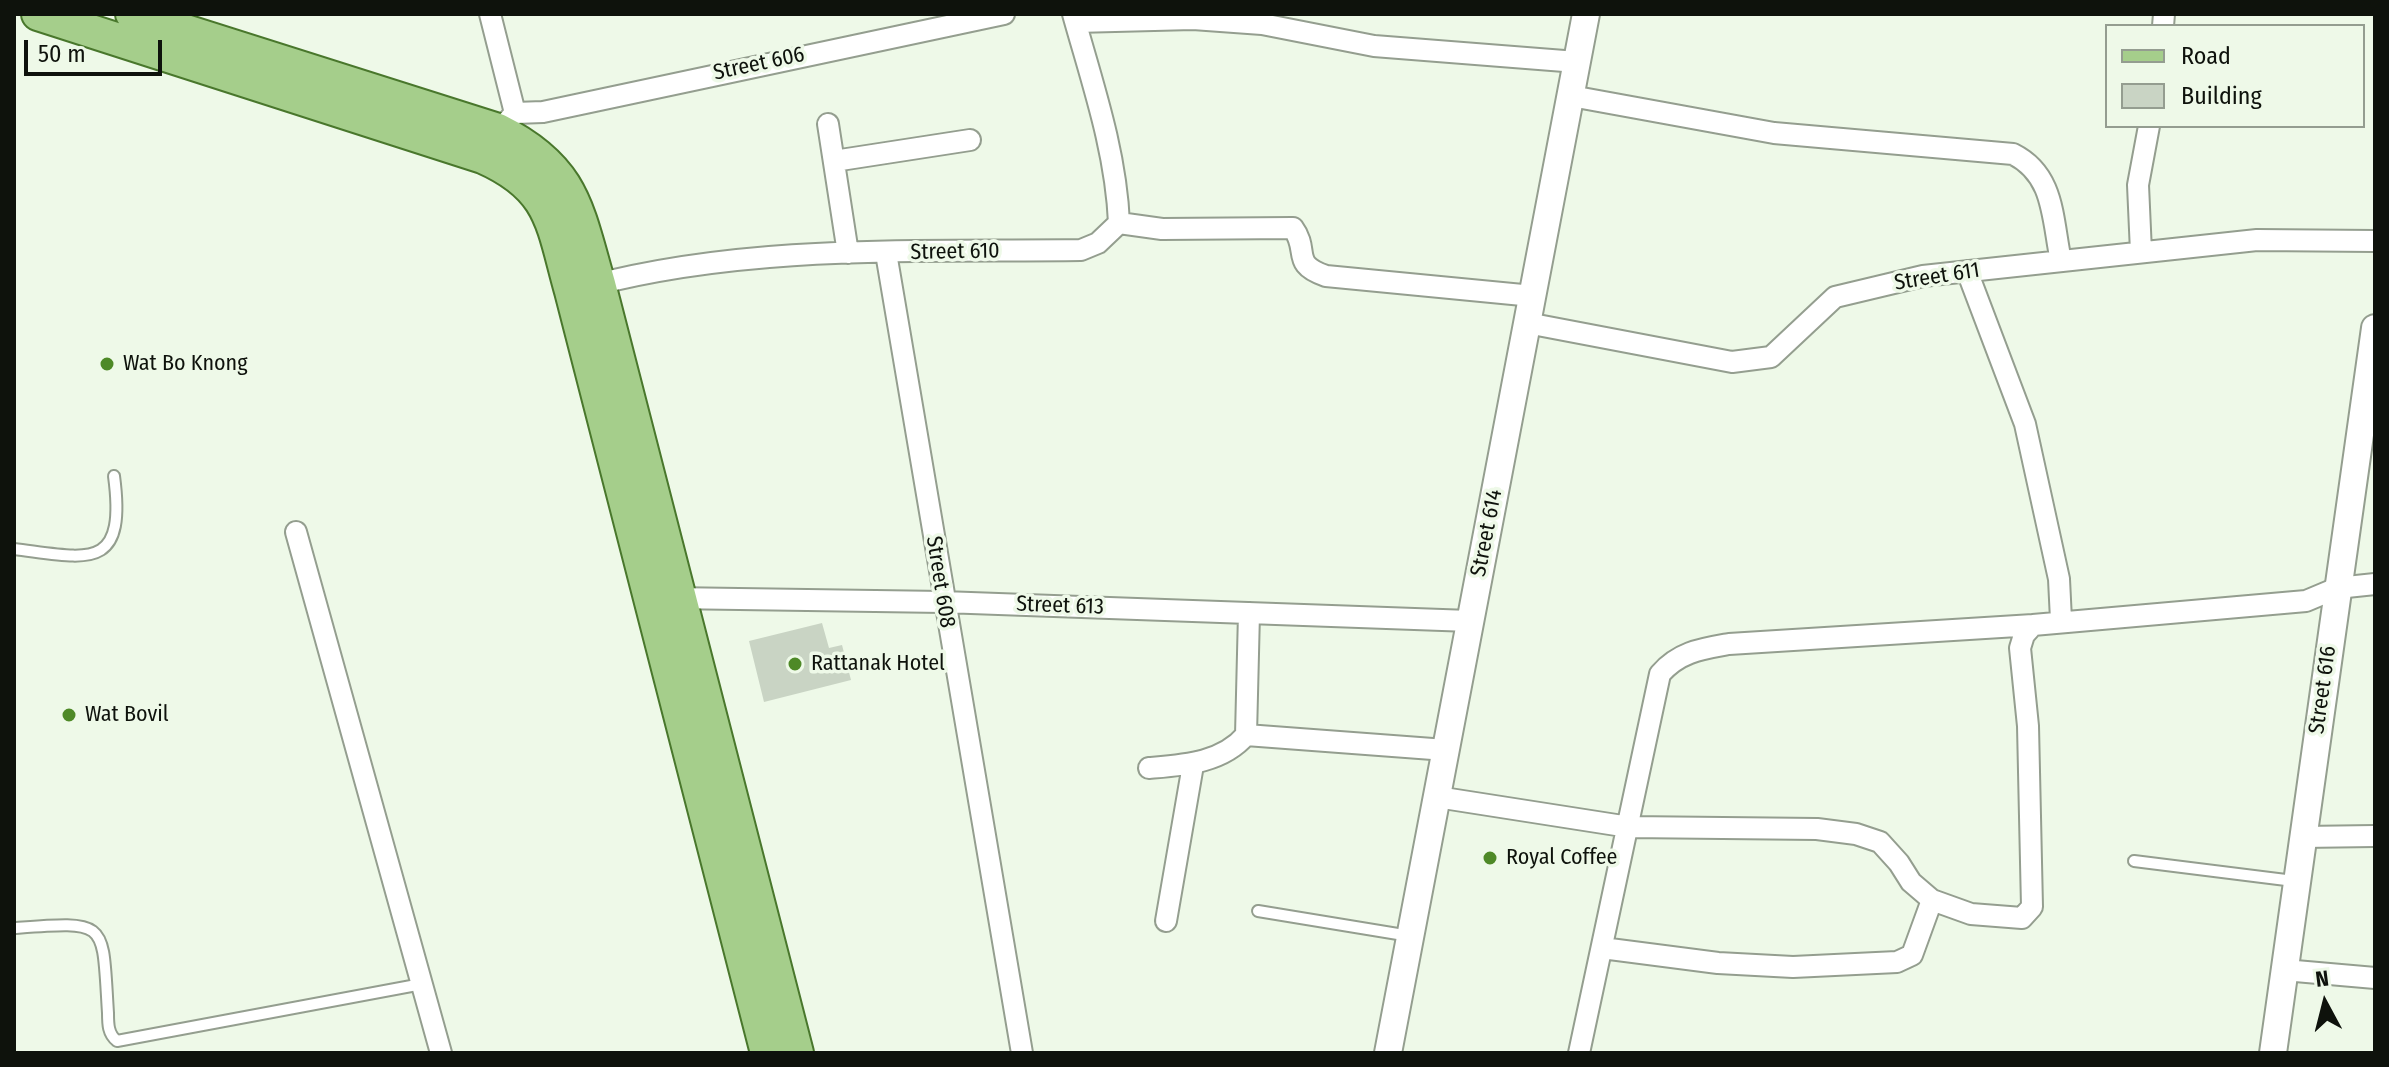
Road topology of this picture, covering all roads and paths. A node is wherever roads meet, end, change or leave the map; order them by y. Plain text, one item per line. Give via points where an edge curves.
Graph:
1 (38, 14) edge
2 (132, 14) edge
3 (490, 14) edge
4 (1004, 14) edge
5 (1586, 14) edge
6 (1074, 18) edge
7 (1242, 18) edge
8 (1577, 62) junction
9 (1571, 96) junction
10 (828, 124) dead end
11 (2149, 128) edge
12 (499, 133) junction
13 (970, 140) dead end
14 (834, 161) junction
15 (1119, 223) junction
16 (2375, 241) edge
17 (2141, 252) junction
18 (848, 253) junction
19 (886, 253) junction
20 (2061, 261) junction
21 (1967, 271) junction
22 (585, 288) junction
23 (1533, 296) junction
24 (1527, 323) junction
25 (2375, 328) edge
26 (2367, 438) edge
27 (114, 476) dead end
28 (296, 532) dead end
29 (14, 549) edge
30 (2375, 584) edge
31 (2337, 588) junction
32 (665, 599) junction
33 (943, 602) junction
34 (1249, 613) junction
35 (2061, 620) junction
36 (1470, 621) junction
37 (2033, 625) junction
38 (1246, 735) junction
39 (1446, 750) junction
40 (1193, 765) junction
41 (1149, 768) dead end
42 (1437, 797) junction
43 (1629, 827) junction
44 (2375, 836) edge
45 (2302, 837) junction
46 (2134, 861) dead end
47 (2296, 882) junction
48 (1932, 900) junction
49 (1258, 911) dead end
50 (1166, 921) dead end
51 (14, 928) edge
52 (1410, 936) junction
53 (1602, 948) junction
54 (2284, 970) junction
55 (2375, 978) edge
56 (422, 984) junction
57 (441, 1053) edge
58 (767, 1053) edge
59 (797, 1053) edge
60 (1022, 1053) edge
61 (1388, 1053) edge
62 (1579, 1053) edge
63 (2273, 1053) edge

1 - 12 main road
2 - 12 main road
3 - 12 street
4 - 12 street, Street 606 via 642,88 543,112
5 - 8 street, Street 614
6 - 7 street
6 - 15 street via 1093,75 1118,194
7 - 8 street via 1374,46
8 - 9 street, Street 614
9 - 20 street via 1774,133 2013,154 2033,164 2044,180
9 - 23 street, Street 614
10 - 14 street
11 - 17 street via 2138,185
12 - 22 main road via 515,172 540,197
13 - 14 street
14 - 18 street
15 - 19 street, Street 610 via 1098,243 1081,250
15 - 23 street via 1162,229 1293,228 1302,262 1326,276
16 - 17 street, Street 611 via 2257,240
17 - 20 street, Street 611
18 - 19 street, Street 610
18 - 22 street, Street 610 via 713,261
19 - 33 street, Street 608
20 - 21 street, Street 611
21 - 24 street, Street 611 via 1835,297 1771,357 1732,362
21 - 35 street via 2025,424 2059,579
22 - 32 main road
23 - 24 street, Street 614
24 - 36 street, Street 614
25 - 26 street, Street 616
26 - 31 street, Street 616
27 - 29 lane via 118,511 107,545 96,556
28 - 56 street
30 - 31 street
31 - 35 street via 2306,601
31 - 45 street, Street 616
32 - 33 street, Street 613
32 - 58 main road
32 - 59 main road
33 - 34 street, Street 613
33 - 60 street, Street 608
34 - 36 street, Street 613
34 - 38 street
35 - 37 street
36 - 39 street, Street 614
37 - 43 street via 1729,644 1672,660 1660,674
37 - 48 street via 2020,648 2028,726 2032,907 2022,918 2008,919 1971,914
38 - 39 street
38 - 40 street via 1234,749
39 - 42 street, Street 614
40 - 41 street
40 - 50 street
42 - 43 street
42 - 52 street, Street 614
43 - 48 street via 1856,834 1880,842
43 - 53 street
44 - 45 street
45 - 47 street, Street 616
46 - 47 lane
47 - 54 street, Street 616
48 - 53 street via 1912,955 1897,962 1793,967
49 - 52 lane
51 - 56 lane via 80,924 94,929 103,945 108,1025 117,1041
52 - 61 street, Street 614
53 - 62 street
54 - 55 street
54 - 63 street, Street 616
56 - 57 street

